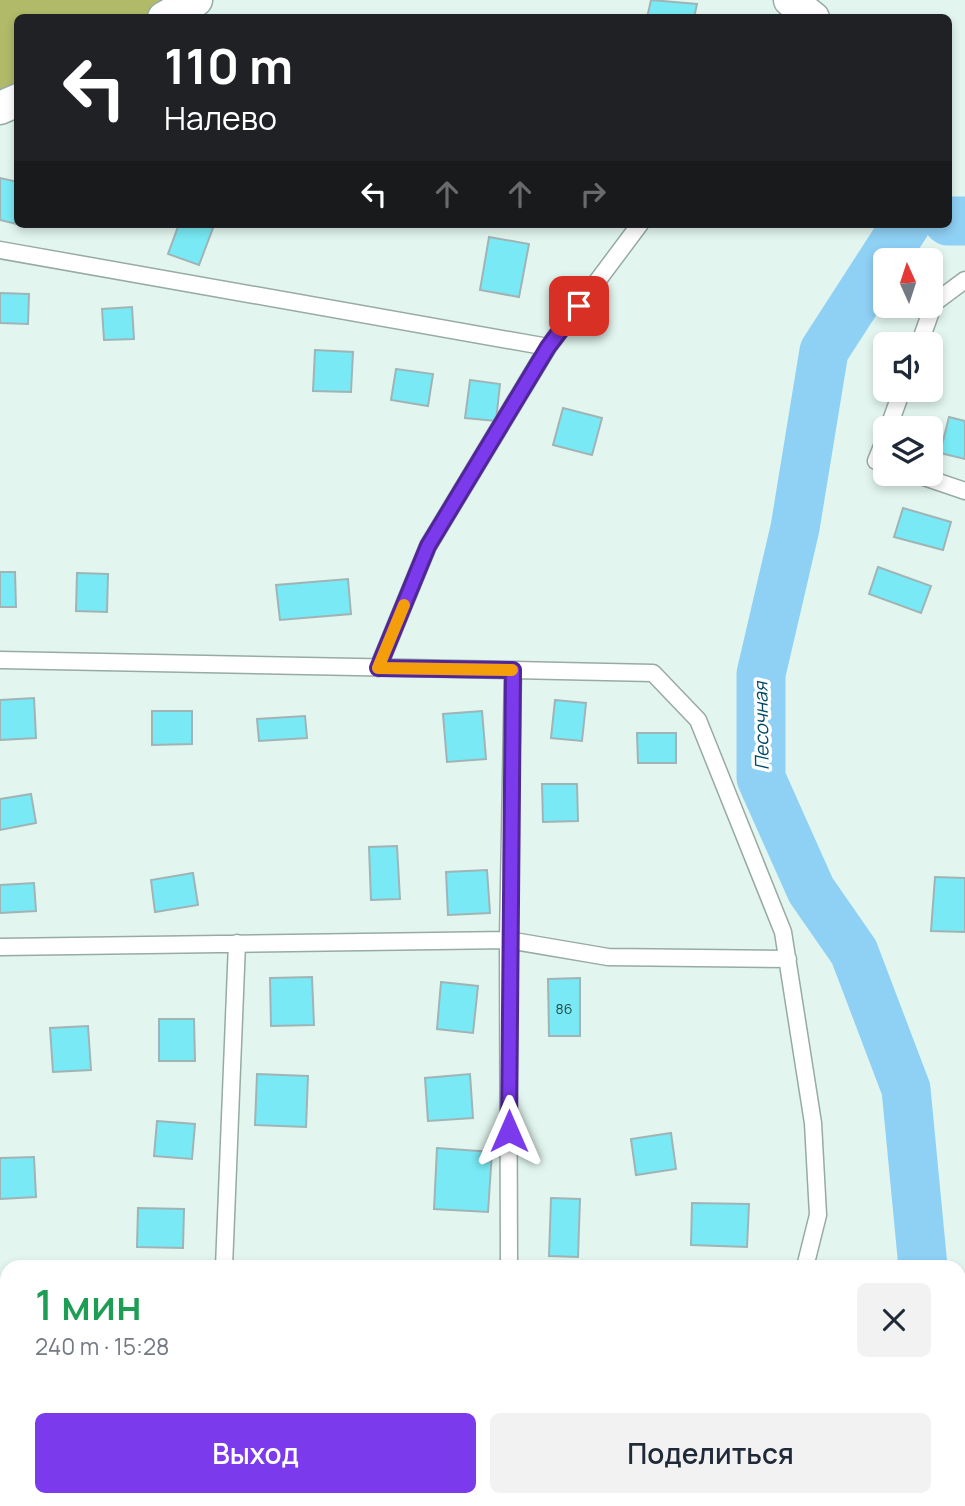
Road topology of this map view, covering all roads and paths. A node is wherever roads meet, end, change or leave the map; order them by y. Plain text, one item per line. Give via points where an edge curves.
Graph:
1 (196, 0) edge
2 (790, 0) edge
3 (171, 14) edge
4 (808, 14) edge
5 (637, 228) edge
6 (0, 250) edge
7 (965, 280) edge
8 (924, 332) edge
9 (548, 347) junction
10 (943, 484) edge
11 (965, 491) edge
12 (0, 660) edge
13 (378, 668) junction
14 (513, 670) junction
15 (508, 940) junction
16 (237, 943) junction
17 (0, 947) edge
18 (788, 959) junction
19 (224, 1260) edge
20 (509, 1260) edge
21 (807, 1260) edge

1 - 3 street
2 - 4 street
5 - 9 lane
6 - 9 lane
7 - 8 lane via 934,303
9 - 13 lane via 428,546
10 - 11 lane
12 - 13 lane
13 - 14 lane
14 - 15 lane
14 - 18 lane via 653,673 698,720 783,932
15 - 16 lane
15 - 18 lane via 608,957
15 - 20 lane
16 - 17 lane
16 - 19 lane
18 - 21 lane via 813,1123 818,1214

